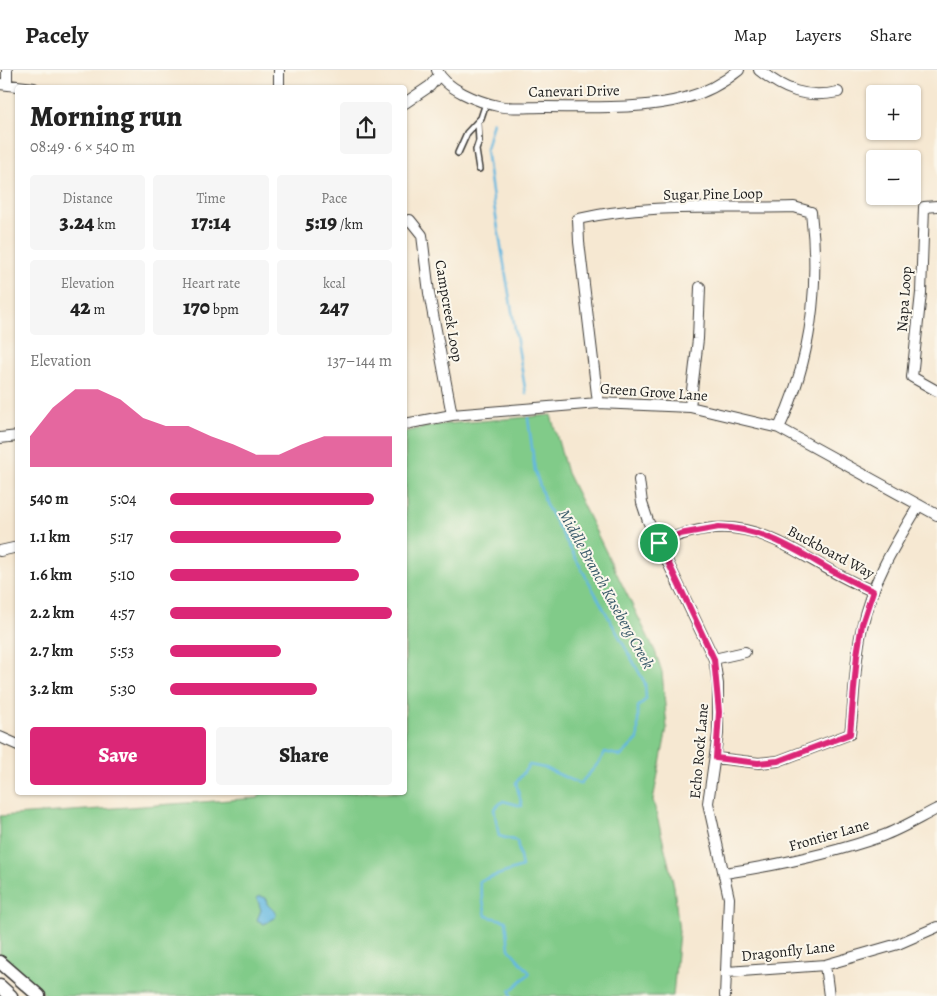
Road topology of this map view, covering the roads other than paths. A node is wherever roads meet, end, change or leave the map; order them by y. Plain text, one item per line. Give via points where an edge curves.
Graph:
1 (7, 70) edge
2 (279, 70) edge
3 (739, 70) edge
4 (760, 70) edge
5 (438, 73) edge
6 (4, 84) edge
7 (279, 85) edge
8 (838, 92) dead end
9 (407, 102) edge
10 (486, 103) junction
11 (478, 123) junction
12 (458, 153) dead end
13 (479, 169) dead end
14 (937, 206) edge
15 (407, 221) edge
16 (700, 287) dead end
17 (937, 392) edge
18 (598, 403) junction
19 (690, 407) junction
20 (452, 416) junction
21 (407, 424) edge
22 (779, 428) junction
23 (15, 436) edge
24 (0, 438) edge
25 (639, 480) dead end
26 (919, 505) junction
27 (937, 515) edge
28 (659, 543) junction
29 (15, 548) edge
30 (0, 551) edge
31 (873, 591) junction
32 (745, 652) dead end
33 (714, 659) junction
34 (0, 738) edge
35 (15, 744) edge
36 (716, 758) junction
37 (937, 809) edge
38 (725, 873) junction
39 (937, 927) edge
40 (0, 962) edge
41 (825, 965) junction
42 (727, 972) junction
43 (0, 986) edge
44 (12, 996) edge
45 (38, 996) edge
46 (725, 996) edge
47 (829, 996) edge

1 - 6 street
2 - 7 street
3 - 10 street, Canevari Drive via 704,92 668,102 573,107 500,107
4 - 8 street via 781,86 798,93
5 - 9 street via 416,97
5 - 10 street, Canevari Drive via 461,92
10 - 11 lane
11 - 12 lane via 467,133
11 - 13 lane via 476,150
14 - 17 street, Napa Loop via 924,207 912,377
15 - 20 street, Campcreek Loop via 410,220 422,235 429,293
16 - 19 street
18 - 19 street, Green Grove Lane
18 - 20 street, Green Grove Lane
18 - 22 street, Sugar Pine Loop via 578,219 655,210 794,207 811,212 814,232 812,323 804,364
19 - 22 street, Green Grove Lane
20 - 21 street, Green Grove Lane
22 - 26 street, Green Grove Lane
23 - 24 street
25 - 28 street, Echo Rock Lane via 642,503
26 - 27 street, Green Grove Lane
26 - 31 street
28 - 31 street, Buckboard Way via 699,529 738,527 757,531 850,582
28 - 33 street, Echo Rock Lane
29 - 30 street
31 - 36 street via 862,624 857,655 850,734 778,761 758,763
32 - 33 street
33 - 36 street, Echo Rock Lane via 719,712
34 - 35 street
36 - 38 street, Echo Rock Lane via 710,776 708,803
37 - 38 street, Frontier Lane via 883,835 852,845 789,863
38 - 42 street, Echo Rock Lane via 729,908
39 - 41 street, Dragonfly Lane via 889,947
40 - 45 street
41 - 42 street, Dragonfly Lane
41 - 47 street
42 - 46 street, Echo Rock Lane
43 - 44 street

